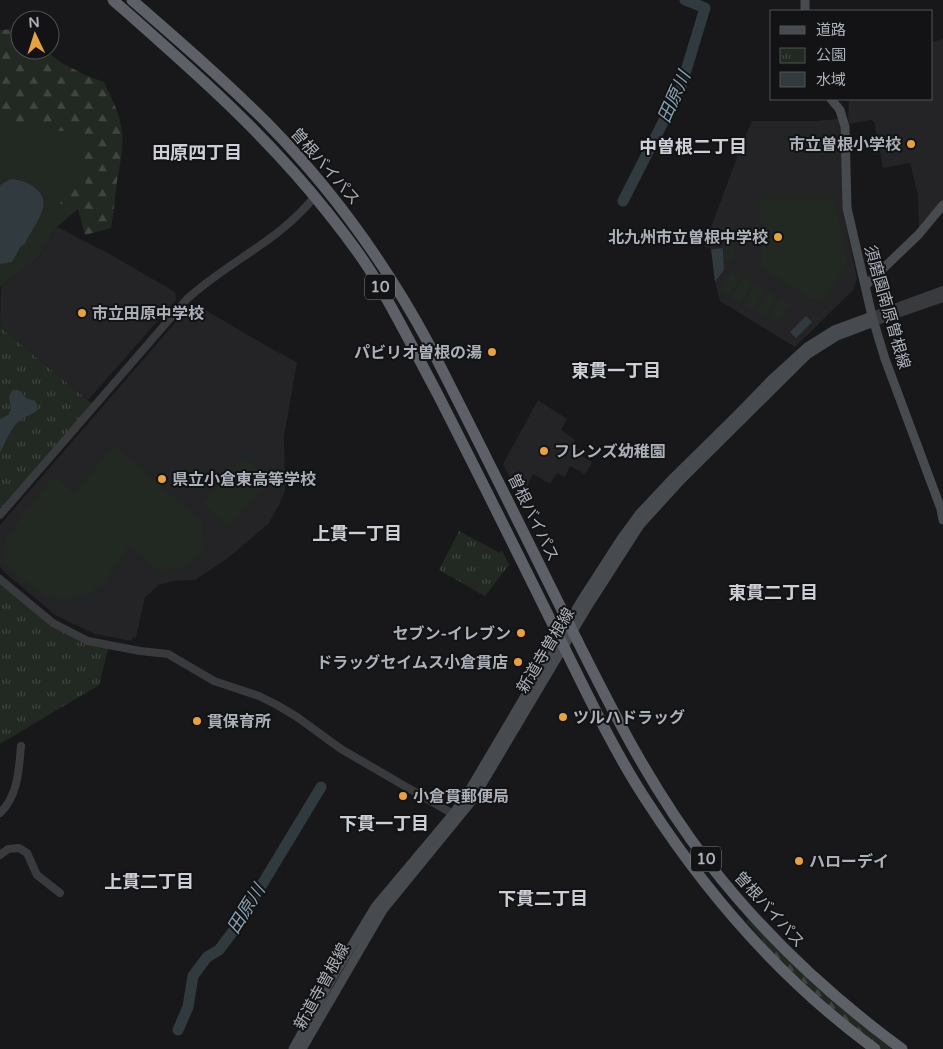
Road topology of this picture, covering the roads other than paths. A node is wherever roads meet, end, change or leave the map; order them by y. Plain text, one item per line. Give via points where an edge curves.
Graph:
1 (113, 0) edge
2 (132, 0) edge
3 (832, 100) edge
4 (314, 196) junction
5 (943, 205) edge
6 (865, 286) junction
7 (943, 290) edge
8 (943, 298) edge
9 (873, 319) junction
10 (0, 515) edge
11 (943, 520) edge
12 (0, 579) edge
13 (571, 628) junction
14 (562, 642) junction
15 (21, 746) dead end
16 (0, 813) edge
17 (452, 814) junction
18 (0, 855) edge
19 (60, 893) dead end
20 (293, 1049) edge
21 (302, 1049) edge
22 (875, 1049) edge
23 (902, 1049) edge

1 - 4 highway, 曽根バイパス / 10 via 228,104 280,155
2 - 13 highway, 曽根バイパス / 10 via 267,123 323,185 365,239 430,346
3 - 6 main road, 須磨園南原曽根線 via 840,110 845,127 847,208
4 - 10 street via 279,232 187,299
4 - 14 highway, 曽根バイパス / 10 via 369,269 394,310
5 - 6 main road via 919,234
6 - 9 main road, 須磨園南原曽根線
7 - 9 street
8 - 9 street
9 - 11 main road, 須磨園南原曽根線 via 884,359
9 - 13 main road, 新道寺曽根線 via 834,330 807,347 670,481 621,539 581,601
12 - 17 street via 53,624 88,641 168,654 214,681 277,705 341,749
13 - 14 main road, 新道寺曽根線
13 - 23 highway, 曽根バイパス / 10 via 661,796 712,867 806,972
14 - 17 main road, 新道寺曽根線
14 - 21 main road, 新道寺曽根線 via 472,801 383,910
14 - 22 highway, 曽根バイパス / 10 via 622,761 674,842 756,942 822,1007
15 - 16 street via 18,778 11,798
17 - 20 main road, 新道寺曽根線 via 375,907
18 - 19 street via 8,849 19,848 27,852 37,875

